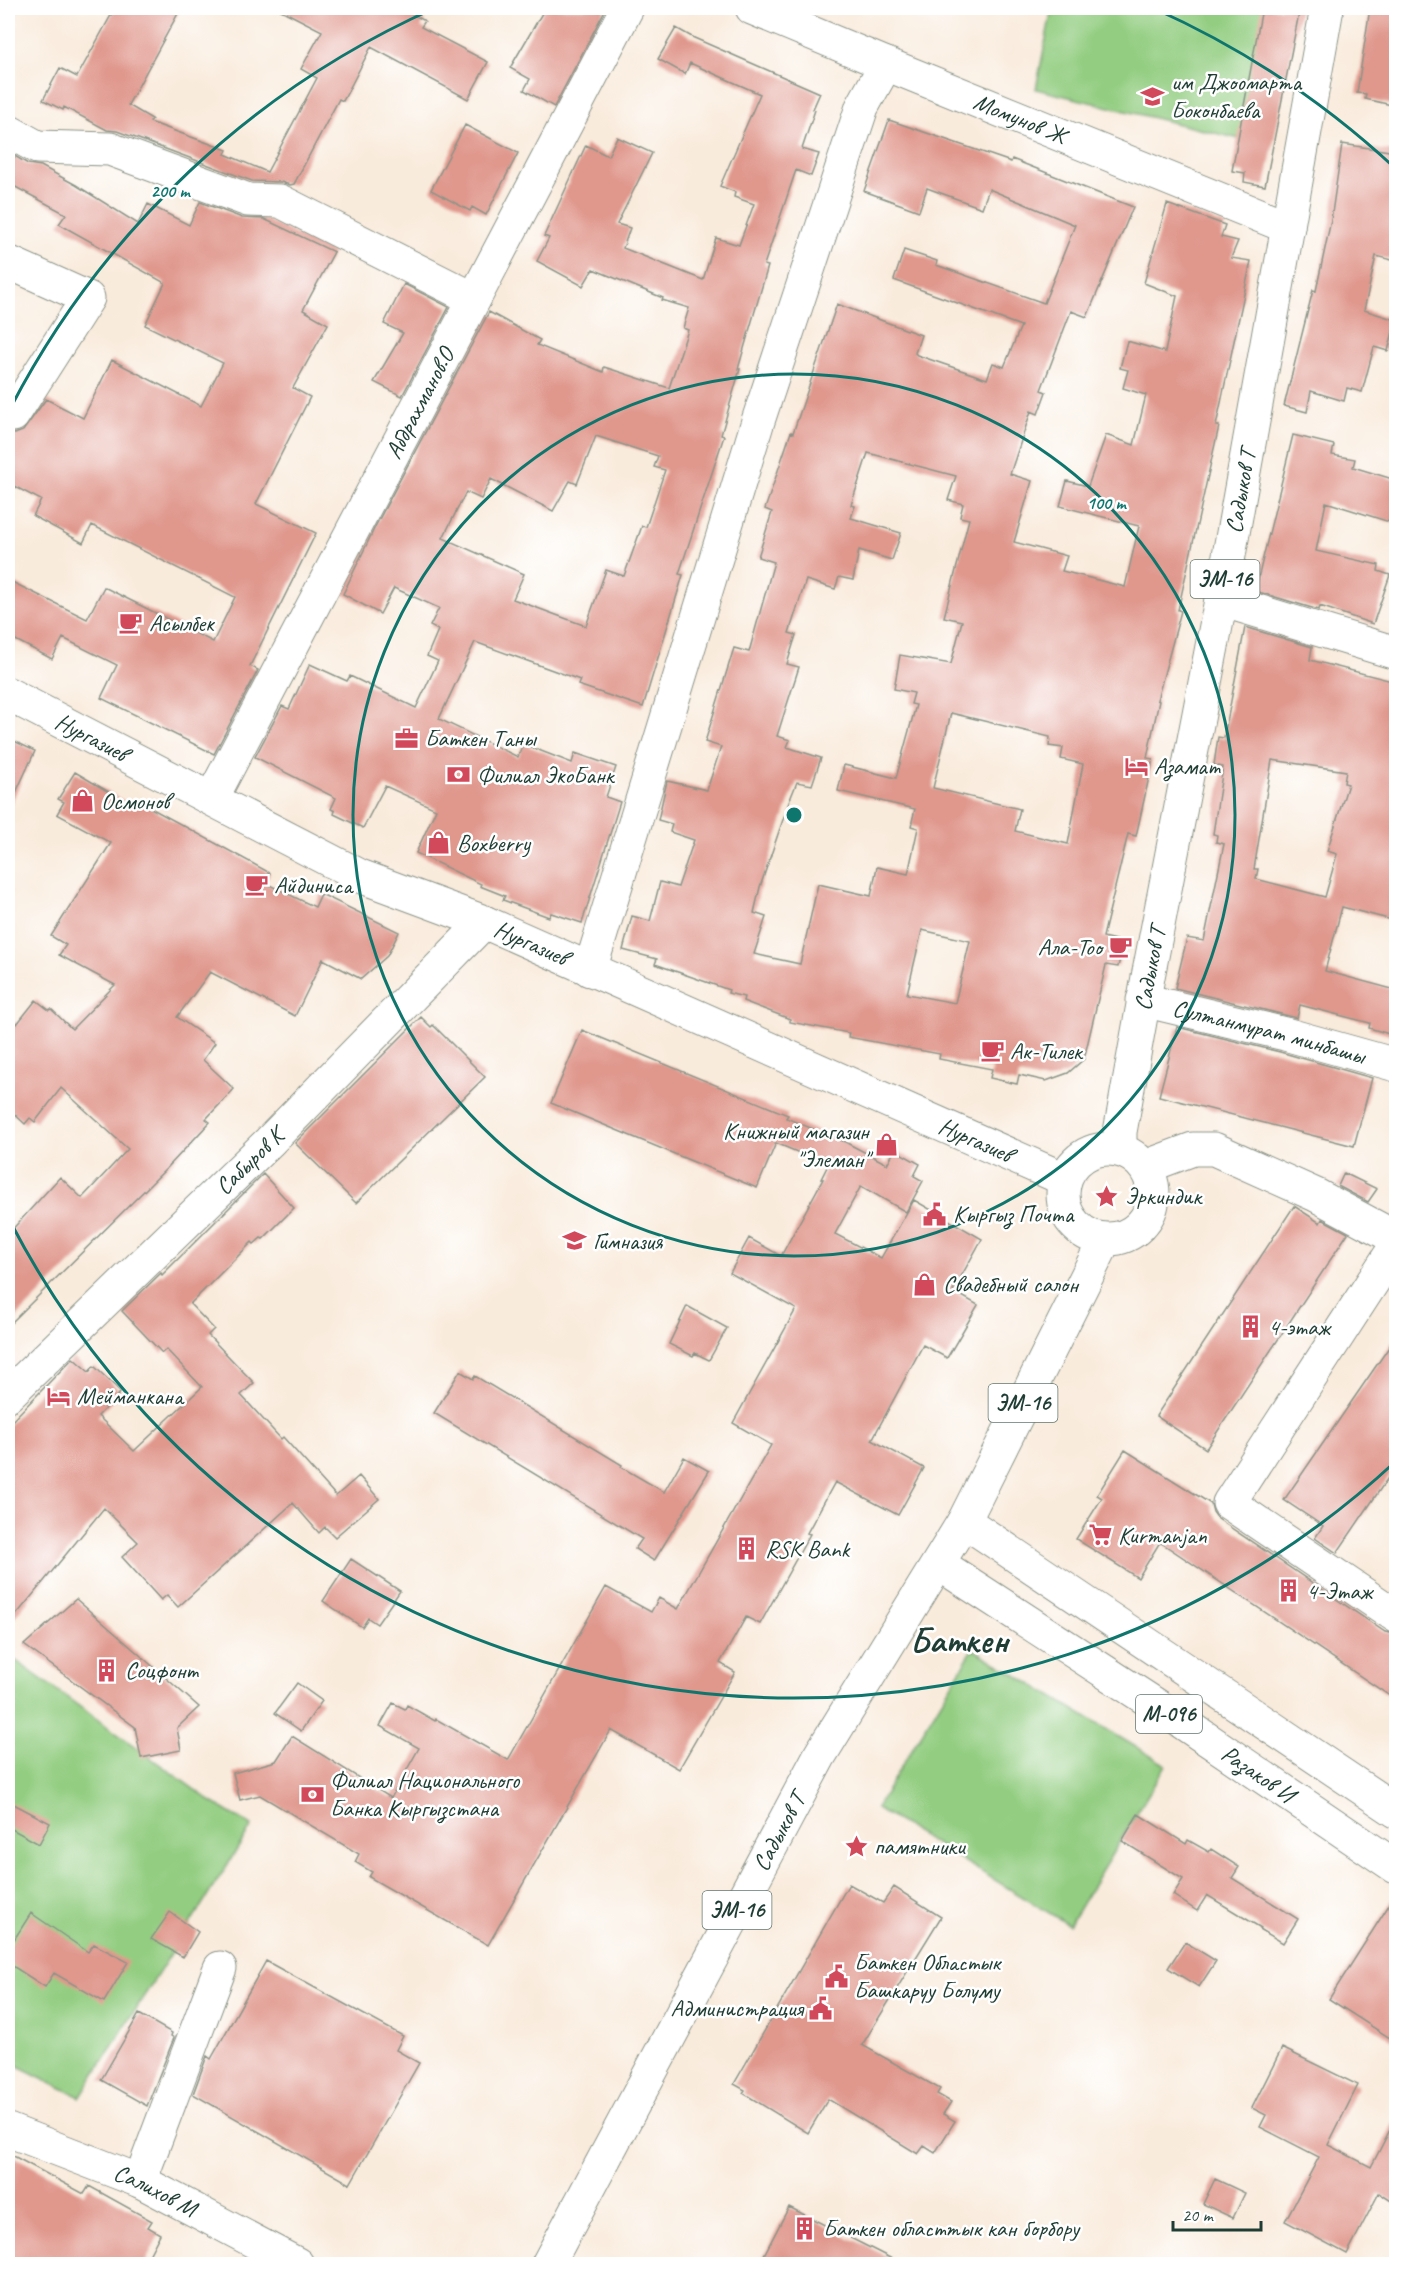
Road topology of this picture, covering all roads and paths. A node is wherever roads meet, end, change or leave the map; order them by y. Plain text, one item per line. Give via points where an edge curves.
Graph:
1 (627, 8) edge
2 (752, 8) edge
3 (1327, 8) edge
4 (886, 64) junction
5 (8, 131) edge
6 (1288, 227) junction
7 (8, 262) edge
8 (474, 299) junction
9 (8, 412) edge
10 (1221, 600) junction
11 (1396, 653) edge
12 (8, 694) edge
13 (212, 798) junction
14 (484, 922) junction
15 (590, 970) junction
16 (1143, 1000) junction
17 (1396, 1065) edge
18 (1132, 1159) junction
19 (1064, 1179) junction
20 (1396, 1238) edge
21 (1105, 1240) junction
22 (1396, 1246) edge
23 (8, 1395) edge
24 (964, 1521) junction
25 (939, 1564) junction
26 (1396, 1616) edge
27 (1396, 1812) edge
28 (1396, 1867) edge
29 (220, 1968) dead end
30 (8, 2130) edge
31 (140, 2181) junction
32 (556, 2261) edge
33 (297, 2265) edge

1 - 8 main road, Абдрахманов.О
2 - 4 main road, Момунов Ж
3 - 6 main road, Садыков Т / ЭМ-16
4 - 6 main road, Момунов Ж
4 - 15 main road via 862,107 758,421
5 - 8 main road via 37,147 110,149 248,200 280,201
6 - 10 main road, Садыков Т / ЭМ-16
7 - 9 main road via 88,298 13,416
8 - 13 main road, Абдрахманов.О
10 - 11 main road
10 - 16 main road, Садыков Т / ЭМ-16
12 - 13 main road, Нургазиев
13 - 14 main road, Нургазиев via 360,876
14 - 15 main road, Нургазиев
14 - 23 main road, Сабыров К via 269,1142
15 - 19 main road, Нургазиев
16 - 17 main road, Султанмурат минбашы
16 - 18 main road, Садыков Т / ЭМ-16 via 1120,1132
18 - 19 main road via 1107,1148 1095,1151 1083,1156
18 - 20 main road via 1214,1149 1316,1195
18 - 21 main road, ЭМ-16 via 1152,1180 1151,1209 1133,1233
19 - 21 main road via 1063,1204 1068,1217 1090,1236
21 - 24 main road, ЭМ-16
22 - 26 main road via 1229,1503
24 - 25 main road, ЭМ-16
24 - 27 main road, Разаков И / М-096
25 - 28 main road, Разаков И / М-096
25 - 32 main road, Садыков Т / ЭМ-16 via 820,1755
29 - 31 main road
30 - 31 main road, Салихов М
31 - 33 main road, Салихов М

